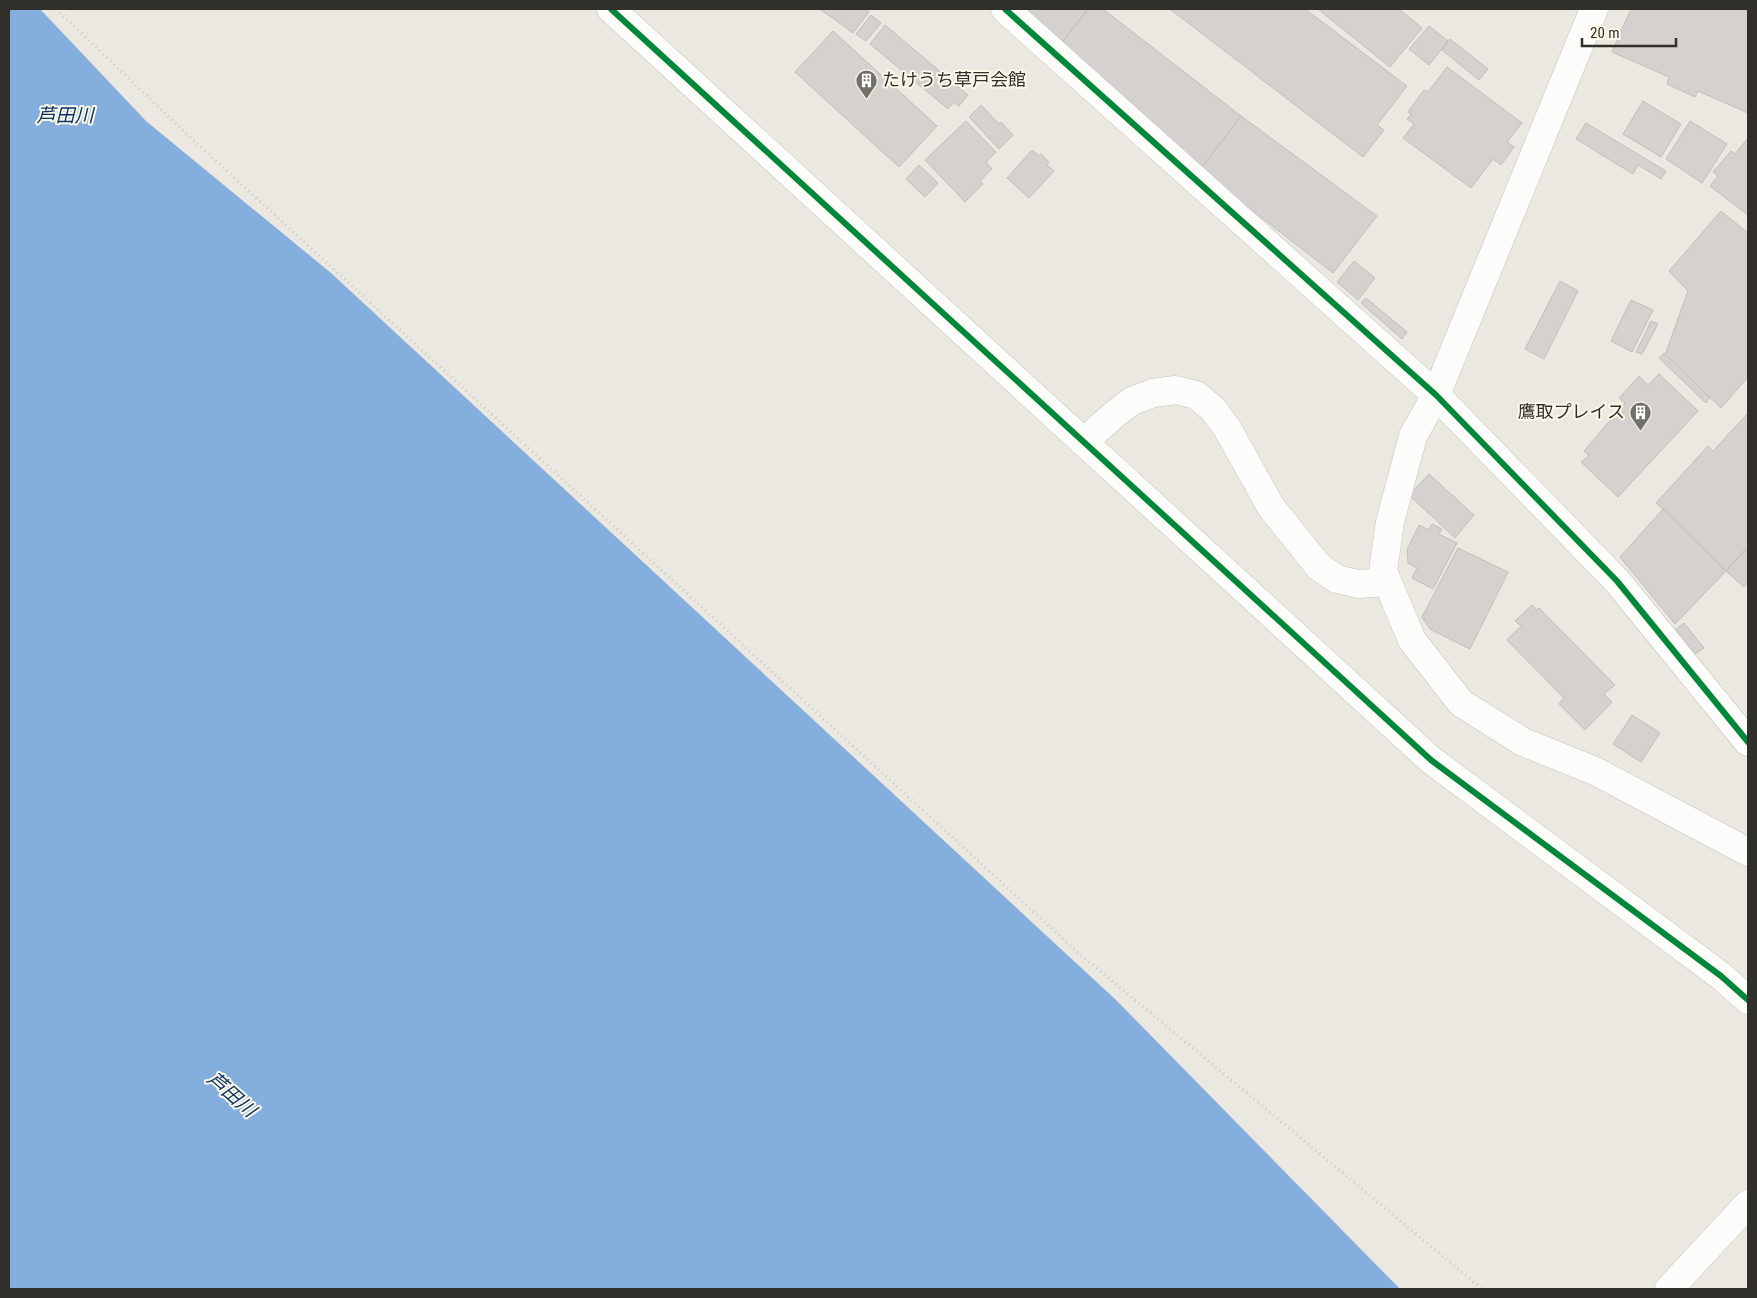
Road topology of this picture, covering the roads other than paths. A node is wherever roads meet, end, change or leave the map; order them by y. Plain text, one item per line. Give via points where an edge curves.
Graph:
1 (611, 9) edge
2 (1005, 9) edge
3 (1594, 9) edge
4 (1425, 415) junction
5 (1083, 442) junction
6 (1386, 582) junction
7 (1748, 742) edge
8 (1748, 852) edge
9 (1748, 1000) edge
10 (1748, 1204) edge
11 (1669, 1289) edge

1 - 5 street
2 - 4 street
3 - 4 street
4 - 6 street via 1390,522 1383,571
4 - 7 street via 1617,581
5 - 6 street via 1132,401 1153,392 1176,390 1196,394 1227,428 1271,507 1318,567 1336,579 1358,584
5 - 9 street via 1431,760 1714,970
6 - 8 street via 1412,640 1461,703 1523,742 1595,771
10 - 11 street

